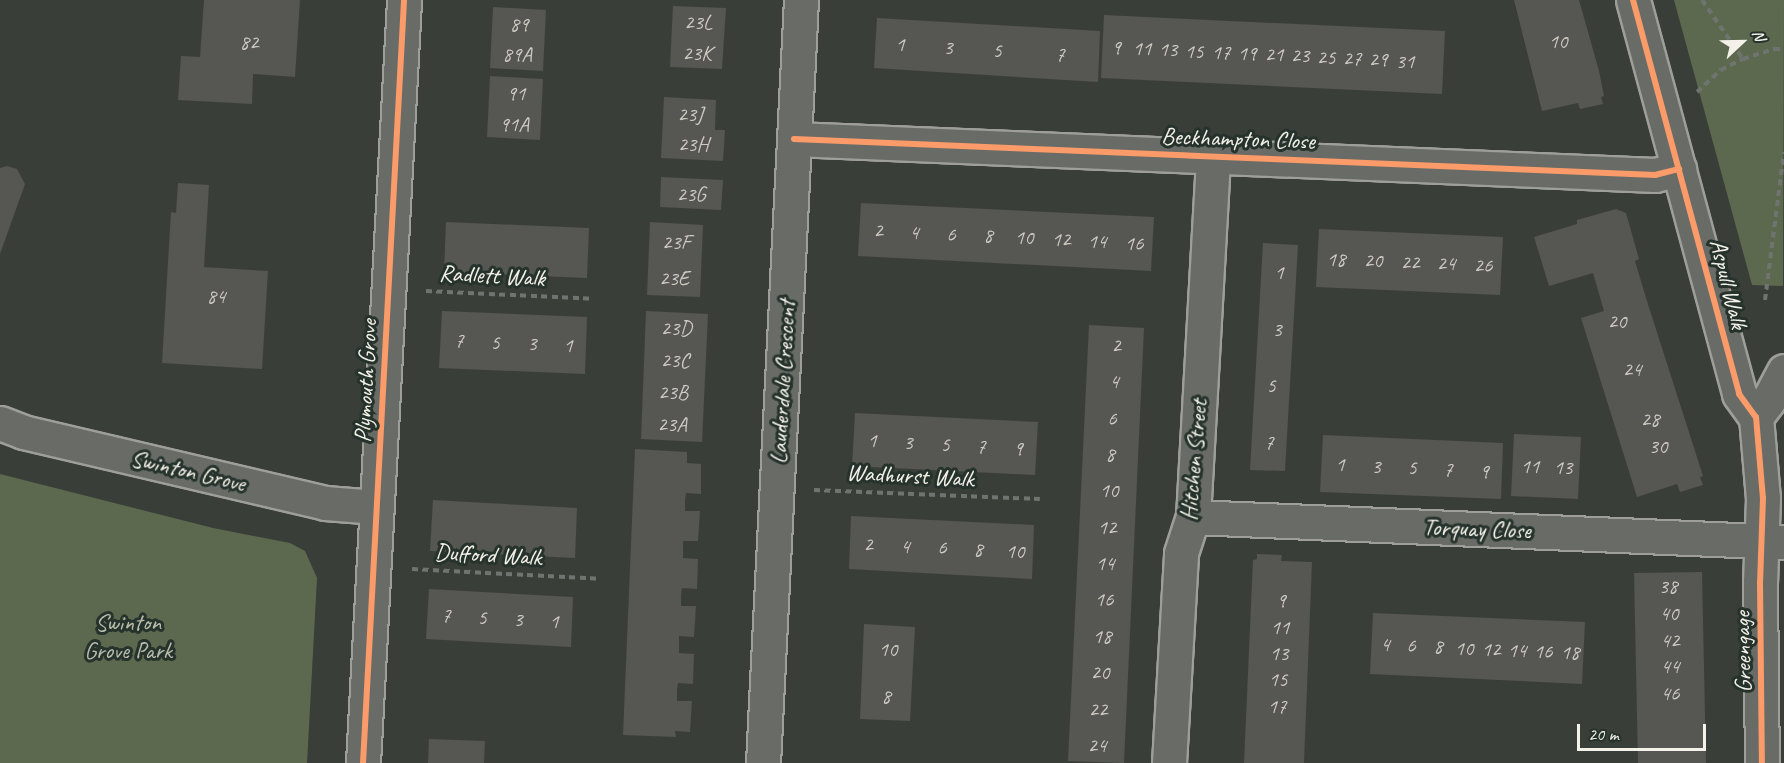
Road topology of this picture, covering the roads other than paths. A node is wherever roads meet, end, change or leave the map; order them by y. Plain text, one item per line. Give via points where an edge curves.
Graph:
1 (404, 0) edge
2 (801, 0) edge
3 (1633, 0) edge
4 (794, 139) junction
5 (1213, 156) junction
6 (1679, 169) junction
7 (1784, 371) edge
8 (1756, 417) junction
9 (0, 423) edge
10 (377, 507) junction
11 (1193, 517) junction
12 (1772, 542) edge
13 (363, 763) edge
14 (763, 763) edge
15 (1169, 763) edge
16 (1762, 763) edge

1 - 10 street, Plymouth Grove
2 - 4 street, Lauderdale Crescent
3 - 6 street, Aspull Walk
4 - 5 street, Beckhampton Close
4 - 14 street, Lauderdale Crescent
5 - 6 street, Beckhampton Close via 1655,175
5 - 11 street, Hitchen Street
6 - 8 street, Aspull Walk via 1739,394
7 - 8 street
8 - 12 street via 1763,498
9 - 10 street, Swinton Grove via 23,432 325,503
10 - 13 street, Plymouth Grove
11 - 12 street, Torquay Close
11 - 15 street, Hitchen Street via 1181,553
12 - 16 street, Greengage

